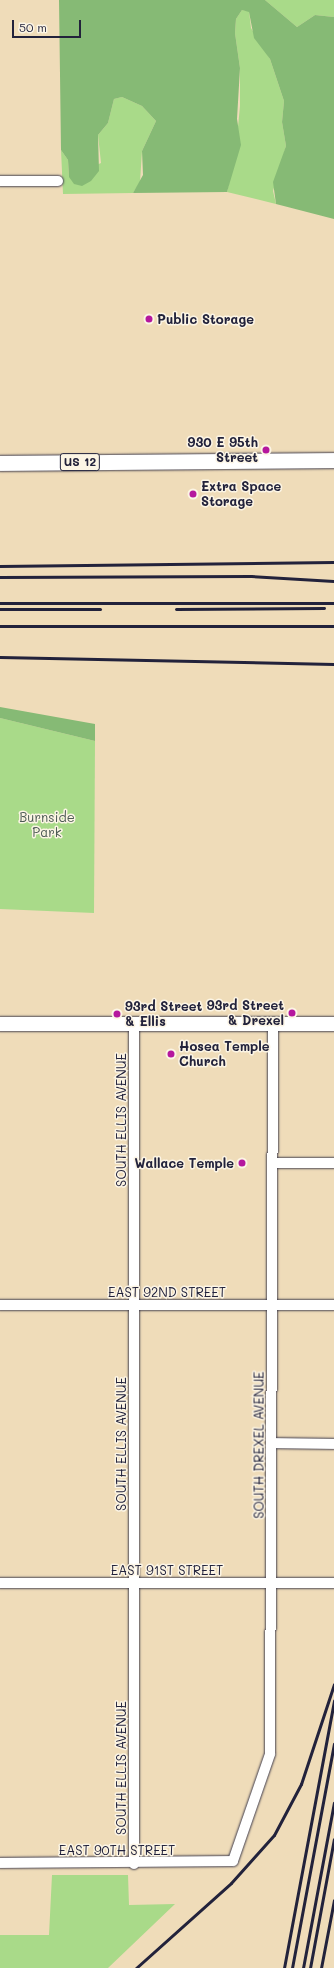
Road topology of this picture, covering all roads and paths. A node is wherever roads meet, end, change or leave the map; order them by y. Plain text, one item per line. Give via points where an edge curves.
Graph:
1 (0, 181) edge
2 (58, 181) dead end
3 (334, 460) edge
4 (0, 463) edge
5 (0, 1024) edge
6 (134, 1024) junction
7 (273, 1024) junction
8 (334, 1024) edge
9 (273, 1163) junction
10 (334, 1163) edge
11 (0, 1305) edge
12 (134, 1305) junction
13 (272, 1305) junction
14 (334, 1305) edge
15 (272, 1444) junction
16 (334, 1444) edge
17 (0, 1583) edge
18 (134, 1583) junction
19 (271, 1583) junction
20 (334, 1583) edge
21 (233, 1860) joint
22 (0, 1863) edge
23 (134, 1864) junction

1 - 2 street
3 - 4 main road, US 12
5 - 6 street
6 - 7 street
6 - 12 street, SOUTH ELLIS AVENUE
7 - 8 street
7 - 9 street, SOUTH DREXEL AVENUE
9 - 10 street
9 - 13 street, SOUTH DREXEL AVENUE
11 - 12 street, EAST 92ND STREET
12 - 13 street, EAST 92ND STREET
12 - 18 street, SOUTH ELLIS AVENUE
13 - 14 street, EAST 92ND STREET
13 - 15 street, SOUTH DREXEL AVENUE
15 - 16 street
15 - 19 street, SOUTH DREXEL AVENUE
17 - 18 street, EAST 91ST STREET
18 - 19 street, EAST 91ST STREET
18 - 23 street, SOUTH ELLIS AVENUE
19 - 20 street, EAST 91ST STREET
19 - 21 street, SOUTH DREXEL AVENUE via 270,1754
21 - 23 street, EAST 90TH STREET
22 - 23 street, EAST 90TH STREET

